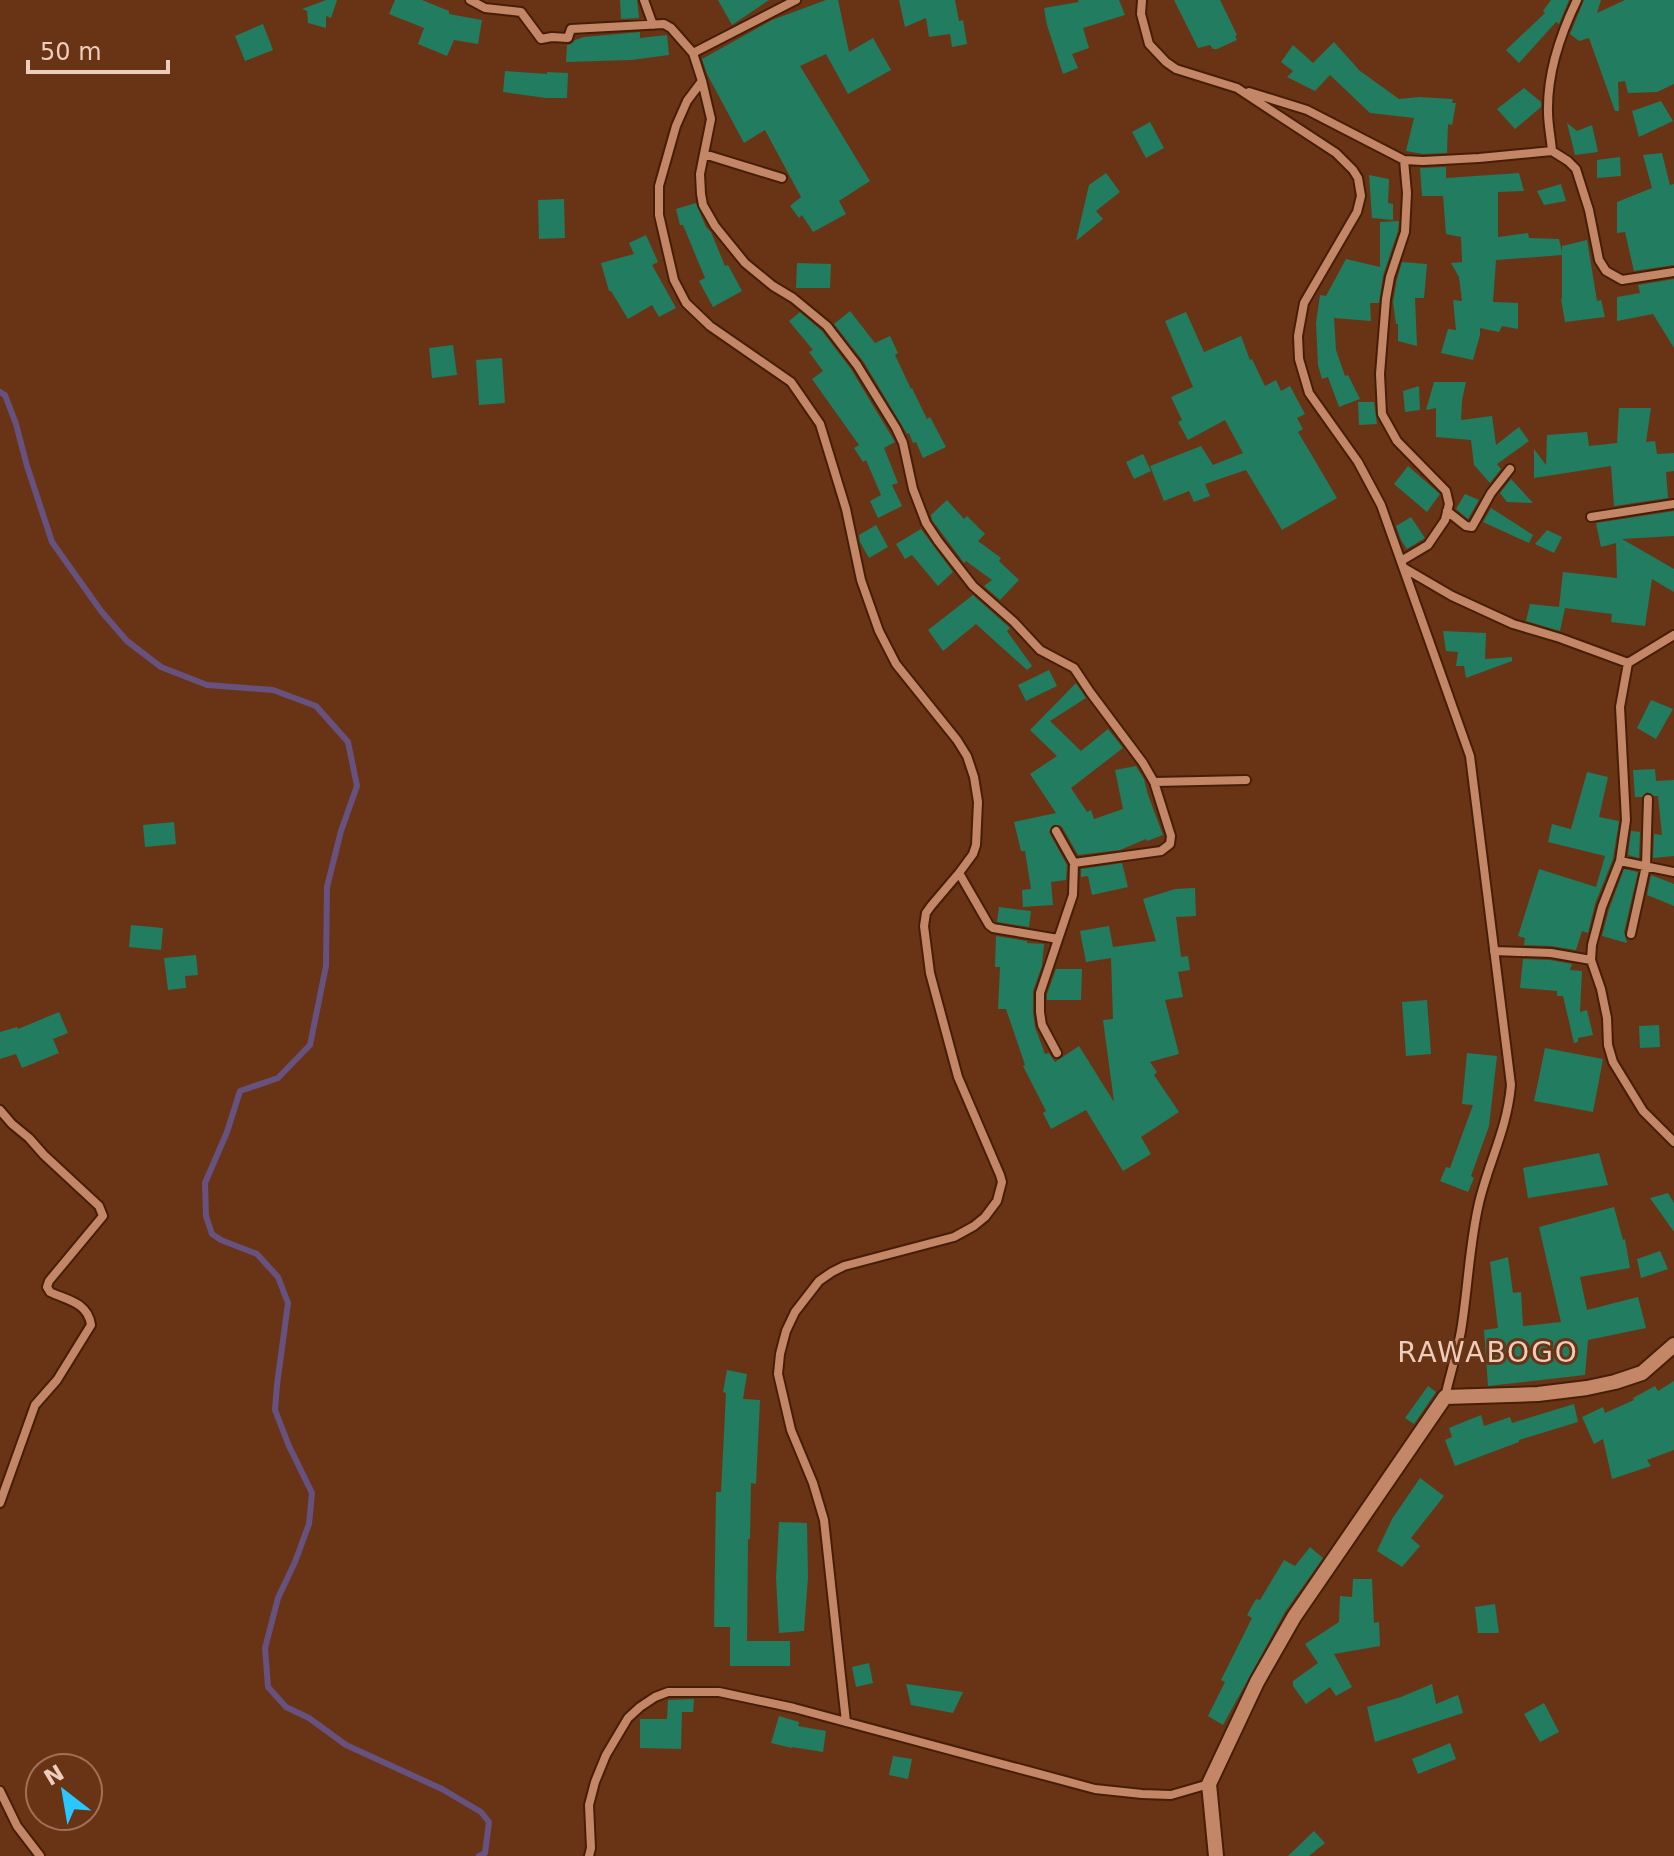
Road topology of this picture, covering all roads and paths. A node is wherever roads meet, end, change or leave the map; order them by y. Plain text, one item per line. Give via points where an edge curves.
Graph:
1 (470, 0) edge
2 (520, 0) edge
3 (644, 0) edge
4 (796, 0) edge
5 (1142, 0) edge
6 (1577, 0) edge
7 (521, 12) junction
8 (653, 25) junction
9 (693, 53) junction
10 (702, 81) junction
11 (1237, 88) junction
12 (1552, 151) junction
13 (704, 154) junction
14 (1404, 160) junction
15 (782, 178) dead end
16 (1674, 272) edge
17 (1510, 469) dead end
18 (1674, 504) edge
19 (1447, 511) junction
20 (1591, 517) dead end
21 (1402, 564) junction
22 (1674, 635) edge
23 (1628, 663) junction
24 (1246, 780) dead end
25 (1154, 782) junction
26 (1648, 799) dead end
27 (1056, 831) dead end
28 (1620, 861) junction
29 (1074, 863) junction
30 (1646, 866) junction
31 (1674, 872) edge
32 (959, 873) junction
33 (1631, 934) dead end
34 (1058, 939) junction
35 (1494, 951) junction
36 (1591, 960) junction
37 (1057, 1053) dead end
38 (0, 1110) edge
39 (1674, 1142) edge
40 (1674, 1345) edge
41 (1445, 1397) junction
42 (0, 1503) edge
43 (846, 1722) junction
44 (1209, 1784) junction
45 (0, 1791) edge
46 (591, 1853) edge
47 (40, 1856) edge
48 (1216, 1856) edge

1 - 7 street via 485,8
2 - 7 street
3 - 8 street
4 - 9 street
5 - 11 street via 1145,31 1159,56 1176,69
6 - 12 street via 1561,32 1552,70
7 - 8 street via 541,39 568,38 571,29
8 - 9 street via 667,25
9 - 10 street
10 - 13 street via 711,119
10 - 32 street via 676,126 659,186 659,215 674,280 686,303 710,326 791,382 820,424 879,631 896,664 957,740 974,777 976,845
11 - 14 street via 1307,110
11 - 21 street via 1336,153 1358,178 1357,212 1304,303 1299,359 1309,393 1381,505
12 - 14 street
12 - 16 street via 1576,169 1606,271 1622,280
13 - 15 street
13 - 25 street via 701,194 715,226 745,263 827,326 857,365 903,443 913,489 938,541 973,586 1040,650 1074,668
14 - 19 street via 1405,232 1386,299 1382,414 1397,441 1446,491
17 - 19 street via 1472,527
18 - 20 street
19 - 21 street via 1428,545
21 - 23 street via 1452,596 1513,624
21 - 35 street via 1470,756
22 - 23 street
23 - 28 street via 1620,707 1626,820
24 - 25 street
25 - 29 street via 1171,836 1167,847
26 - 30 street
27 - 29 street
28 - 30 street
28 - 36 street via 1602,907
29 - 34 street via 1073,895
30 - 31 street
30 - 33 street
32 - 34 street via 993,928
32 - 43 street via 926,913 925,941 958,1077 1000,1175 999,1195 985,1217 954,1237 844,1266 819,1281 795,1312 780,1354 778,1374 791,1430 824,1520
34 - 37 street via 1040,993 1042,1025
35 - 36 street
35 - 41 street via 1509,1057 1509,1108 1479,1205 1461,1331
36 - 39 street via 1613,1062 1643,1111
38 - 42 street via 103,1214 49,1281 50,1292 77,1303 91,1325 35,1405
40 - 41 street via 1642,1373 1615,1382 1538,1394
41 - 44 street via 1294,1617
43 - 44 street via 1095,1789 1171,1795
43 - 46 street via 719,1692 655,1697 628,1718 606,1755 589,1805
44 - 48 street
45 - 47 street

